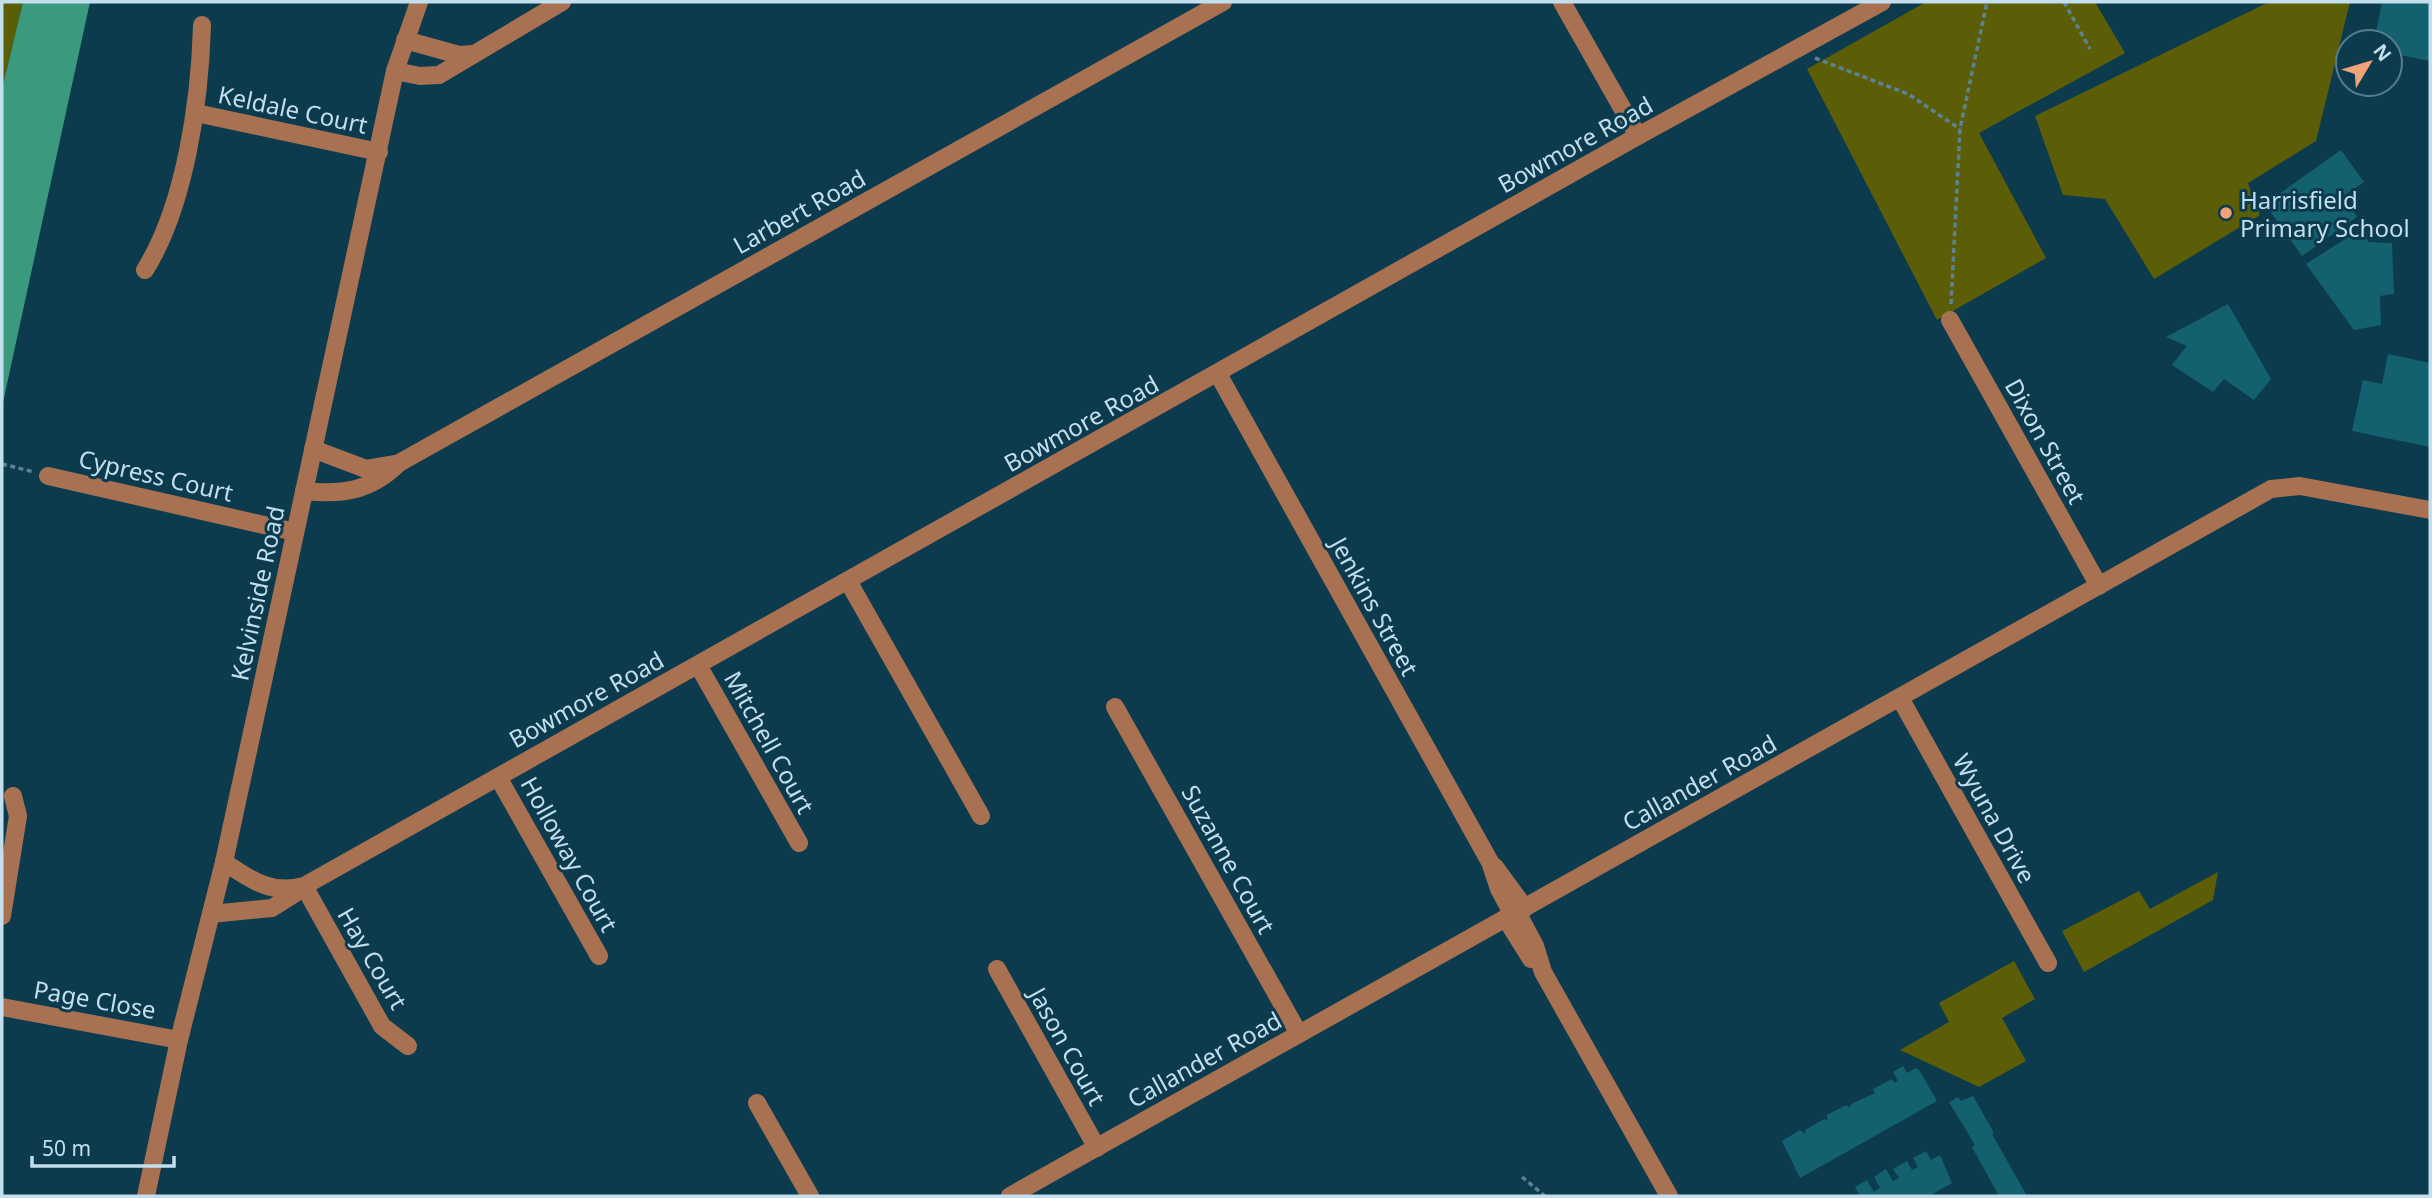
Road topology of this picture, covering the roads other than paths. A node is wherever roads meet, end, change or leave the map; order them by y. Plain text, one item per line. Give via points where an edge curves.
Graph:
1 (419, 2) edge
2 (562, 2) edge
3 (1223, 2) edge
4 (1562, 2) edge
5 (1882, 2) edge
6 (202, 25) dead end
7 (405, 40) junction
8 (473, 54) junction
9 (395, 71) junction
10 (196, 113) junction
11 (1638, 136) junction
12 (379, 152) junction
13 (145, 270) dead end
14 (1950, 320) road end
15 (1218, 374) junction
16 (313, 449) junction
17 (400, 463) junction
18 (48, 476) road end
19 (304, 491) junction
20 (2430, 510) edge
21 (295, 532) junction
22 (848, 582) junction
23 (2099, 586) junction
24 (698, 665) junction
25 (1900, 698) junction
26 (1115, 707) dead end
27 (498, 777) junction
28 (13, 796) dead end
29 (981, 816) dead end
30 (799, 843) dead end
31 (224, 862) junction
32 (304, 886) junction
33 (1515, 913) junction
34 (211, 914) junction
35 (2, 916) edge
36 (599, 956) dead end
37 (2048, 963) dead end
38 (997, 969) dead end
39 (2, 1007) edge
40 (1299, 1034) junction
41 (178, 1040) junction
42 (408, 1046) dead end
43 (757, 1103) dead end
44 (1097, 1148) junction
45 (146, 1196) edge
46 (810, 1196) edge
47 (1010, 1196) edge
48 (1669, 1196) edge

1 - 7 street, Kelvinside Road
2 - 8 street
3 - 17 street, Larbert Road
4 - 11 street
5 - 11 street, Bowmore Road
6 - 10 street, Keldale Court
7 - 8 street via 459,55
7 - 9 street, Kelvinside Road
8 - 9 street via 439,75
9 - 12 street, Kelvinside Road
10 - 12 street, Keldale Court
10 - 13 street, Keldale Court via 164,241
11 - 15 street, Bowmore Road
12 - 16 street, Kelvinside Road
14 - 23 street, Dixon Street
15 - 22 street, Bowmore Road
15 - 33 street, Jenkins Street via 1490,862 1502,873
16 - 17 street, Larbert Road via 366,469
16 - 19 street, Kelvinside Road
17 - 19 street, Larbert Road via 354,492
18 - 21 street, Cypress Court
19 - 21 street, Kelvinside Road
20 - 23 street, Callander Road via 2300,486 2277,487
21 - 31 street, Kelvinside Road
22 - 24 street, Bowmore Road
22 - 29 street
23 - 25 street, Callander Road
24 - 27 street, Bowmore Road
24 - 30 street, Mitchell Court
25 - 33 street, Callander Road
25 - 37 street, Wyuna Drive
26 - 40 street, Suzanne Court
27 - 32 street, Bowmore Road
27 - 36 street, Holloway Court
28 - 35 street via 18,816
31 - 32 street, Bowmore Road via 264,887 289,890
31 - 34 street, Kelvinside Road
32 - 34 street, Bowmore Road via 271,908
32 - 42 street, Hay Court via 382,1026
33 - 40 street, Callander Road
33 - 48 street, Jenkins Street via 1527,953 1543,972
34 - 41 street, Kelvinside Road
38 - 44 street, Jason Court
39 - 41 street, Page Close
40 - 44 street, Callander Road
41 - 45 street, Kelvinside Road
43 - 46 street
44 - 47 street, Callander Road

